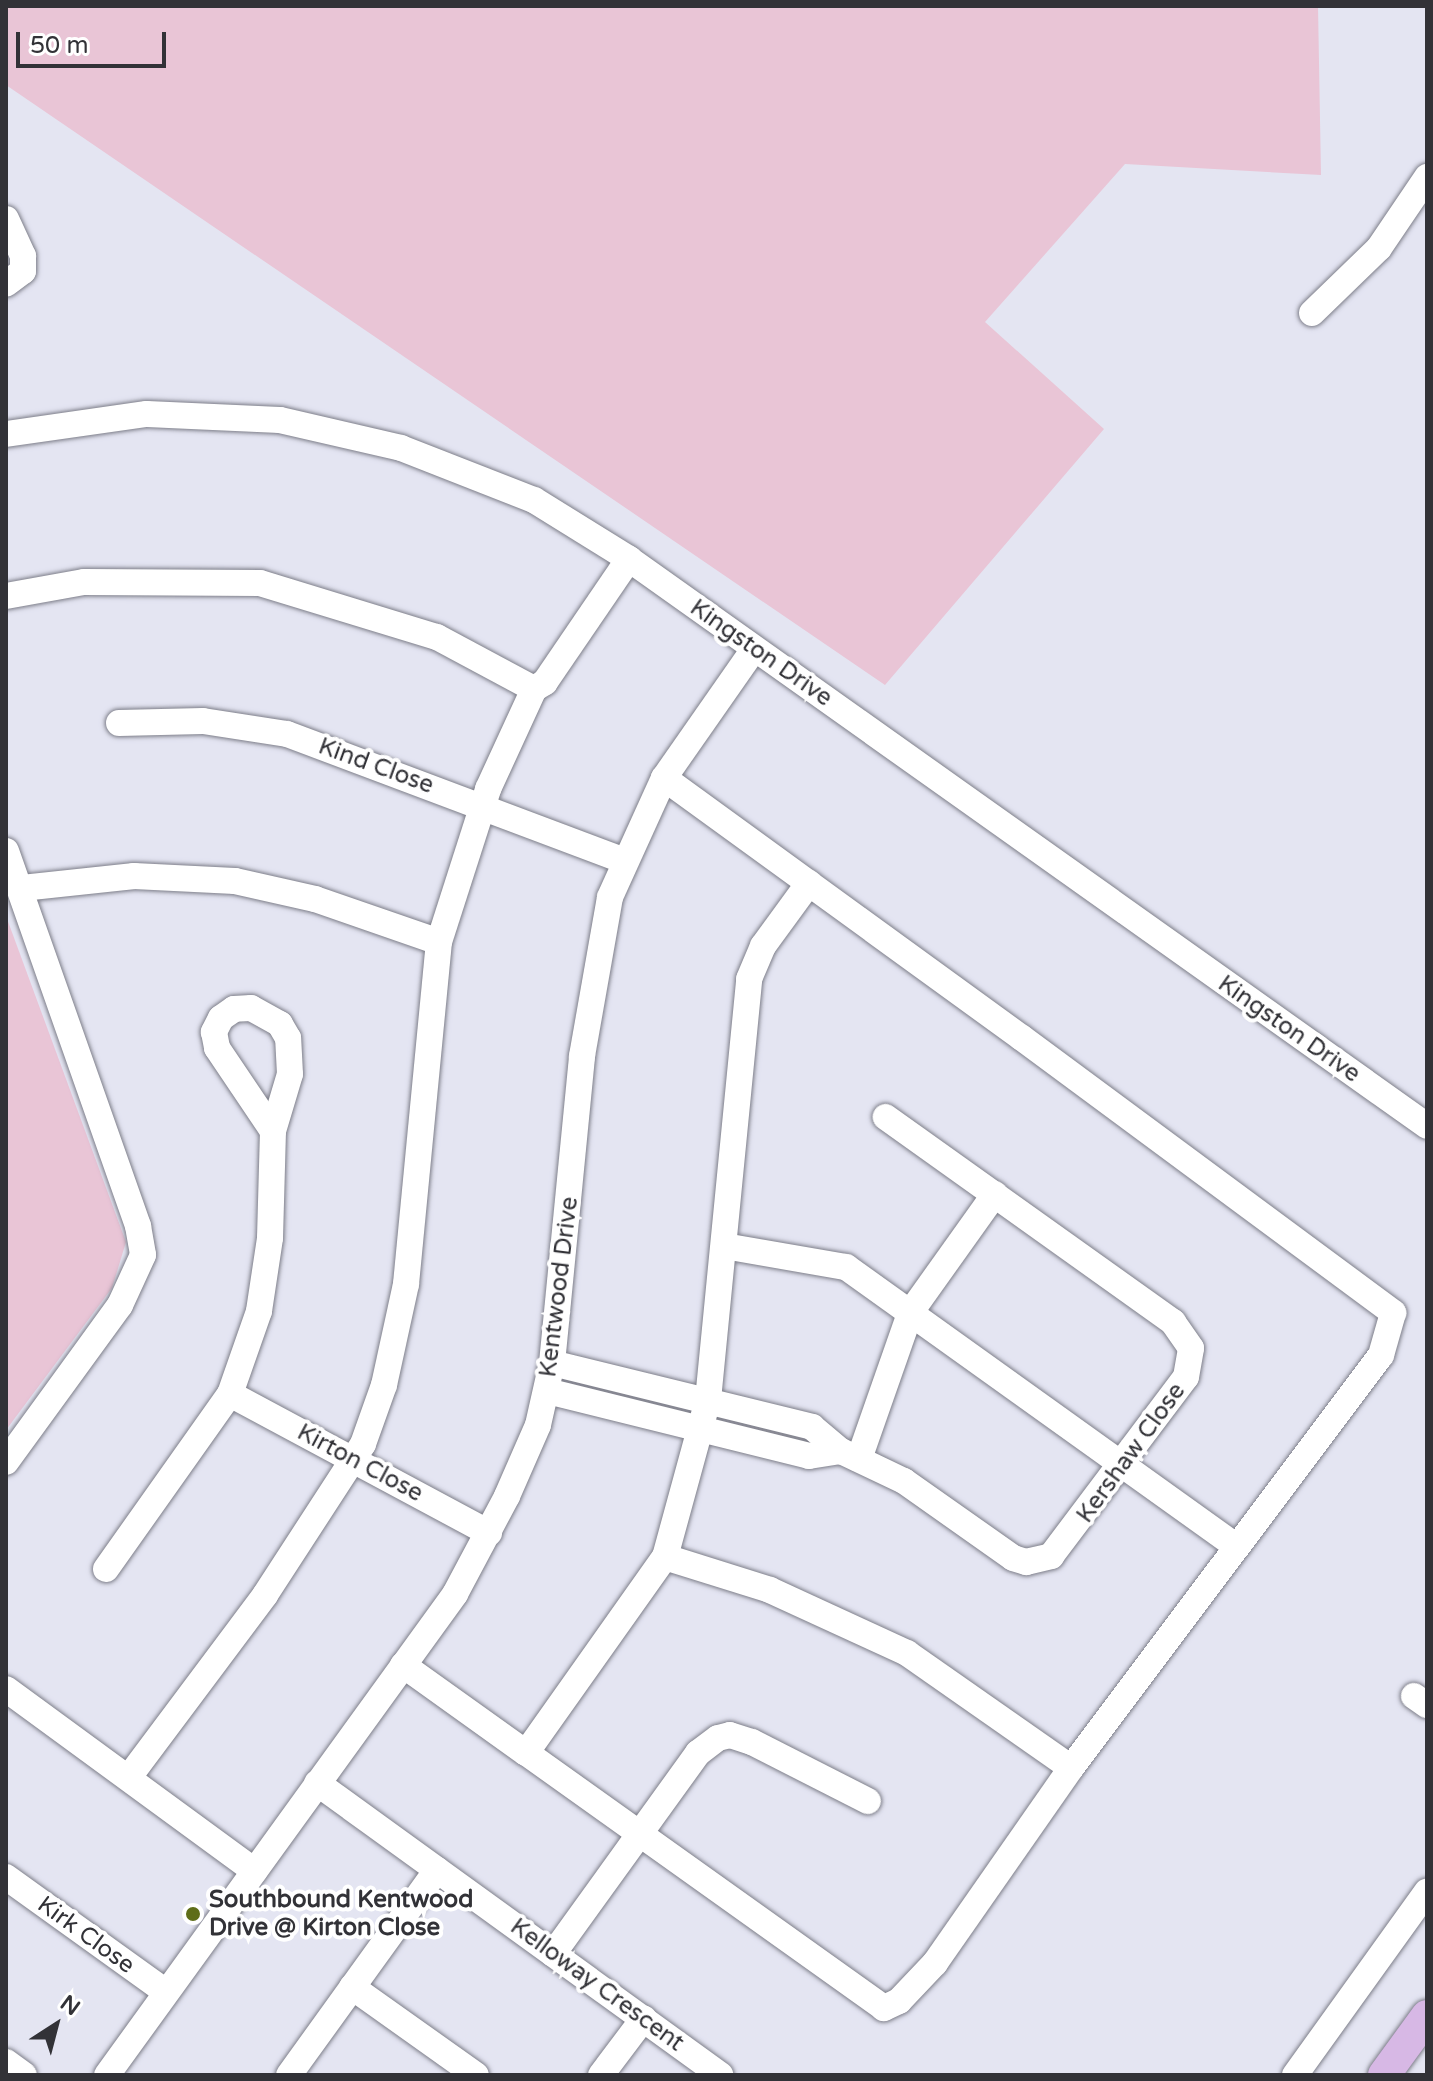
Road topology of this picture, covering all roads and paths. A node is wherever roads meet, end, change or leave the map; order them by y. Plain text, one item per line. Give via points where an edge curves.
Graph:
1 (1427, 177) edge
2 (6, 219) edge
3 (6, 284) edge
4 (1312, 313) dead end
5 (6, 434) edge
6 (629, 559) junction
7 (6, 596) edge
8 (754, 649) junction
9 (534, 689) junction
10 (119, 723) dead end
11 (664, 778) junction
12 (482, 805) junction
13 (6, 851) edge
14 (623, 860) junction
15 (809, 883) junction
16 (22, 888) junction
17 (439, 942) junction
18 (886, 1117) dead end
19 (1427, 1126) edge
20 (273, 1131) dead end
21 (995, 1194) junction
22 (724, 1246) junction
23 (910, 1313) junction
24 (552, 1363) junction
25 (547, 1391) junction
26 (230, 1394) junction
27 (708, 1400) junction
28 (701, 1430) junction
29 (850, 1455) junction
30 (356, 1460) junction
31 (6, 1462) edge
32 (1123, 1463) junction
33 (489, 1533) junction
34 (1236, 1546) junction
35 (665, 1557) junction
36 (106, 1569) dead end
37 (403, 1665) junction
38 (6, 1689) edge
39 (526, 1753) junction
40 (1071, 1768) junction
41 (129, 1777) junction
42 (317, 1783) junction
43 (868, 1801) dead end
44 (640, 1836) junction
45 (437, 1870) junction
46 (255, 1871) junction
47 (6, 1877) edge
48 (1427, 1891) edge
49 (553, 1954) junction
50 (352, 1987) junction
51 (166, 1992) junction
52 (1427, 2016) edge
53 (644, 2018) junction
54 (6, 2062) edge
55 (24, 2075) edge
56 (107, 2075) edge
57 (289, 2075) edge
58 (476, 2075) edge
59 (601, 2075) edge
60 (721, 2075) edge
61 (1295, 2075) edge
62 (1384, 2075) edge

1 - 4 street via 1379,248
2 - 3 street via 23,256 23,271
5 - 6 street, Kingston Drive via 147,414 280,420 340,431 471,472 534,500
6 - 8 street, Kingston Drive
6 - 9 street via 545,682
7 - 9 street via 84,582 182,578 260,583 437,637
8 - 11 street, Kentwood Drive
8 - 19 street, Kingston Drive
9 - 12 street
10 - 12 street, Kind Close via 203,721 287,734
11 - 14 street, Kentwood Drive
11 - 15 street
12 - 14 street, Kind Close
12 - 17 street
13 - 16 street
14 - 24 street, Kentwood Drive via 605,917 582,1056
15 - 22 street via 763,946 749,979
15 - 34 street via 1393,1313 1381,1355
16 - 17 street via 134,876 235,881 315,899
16 - 31 street via 138,1226 143,1255 120,1305
17 - 30 street via 406,1284 384,1385
18 - 21 street
20 - 26 street via 267,1268 253,1332
21 - 23 street
21 - 32 street, Kershaw Close via 1185,1334 1191,1348 1186,1377
22 - 23 street via 846,1267
22 - 27 street
23 - 29 street
23 - 32 street
24 - 25 street, Kentwood Drive
24 - 27 street, Kershaw Close
25 - 28 street
25 - 33 street, Kentwood Drive
26 - 30 street, Kirton Close
26 - 36 street
27 - 28 street
27 - 29 street, Kershaw Close via 812,1427
28 - 29 street via 809,1456
28 - 35 street
29 - 32 street, Kershaw Close via 904,1481 1026,1562 1062,1548
30 - 33 street, Kirton Close
30 - 41 street via 265,1595
32 - 34 street
33 - 37 street, Kentwood Drive via 455,1594
34 - 40 street
35 - 39 street
35 - 40 street via 770,1590 907,1653
37 - 39 street
37 - 42 street, Kentwood Drive
38 - 41 street
39 - 44 street
40 - 44 street via 935,1963 899,2001 884,2008
41 - 46 street
42 - 45 street, Kelloway Crescent
42 - 46 street, Kentwood Drive
43 - 44 street via 730,1735 698,1753
44 - 49 street
45 - 49 street, Kelloway Crescent
45 - 50 street
46 - 51 street, Kentwood Drive
47 - 51 street, Kirk Close
48 - 61 street
49 - 53 street, Kelloway Crescent
50 - 57 street
50 - 58 street
51 - 56 street, Kentwood Drive
52 - 62 main road
53 - 59 street
53 - 60 street, Kelloway Crescent
54 - 55 street

